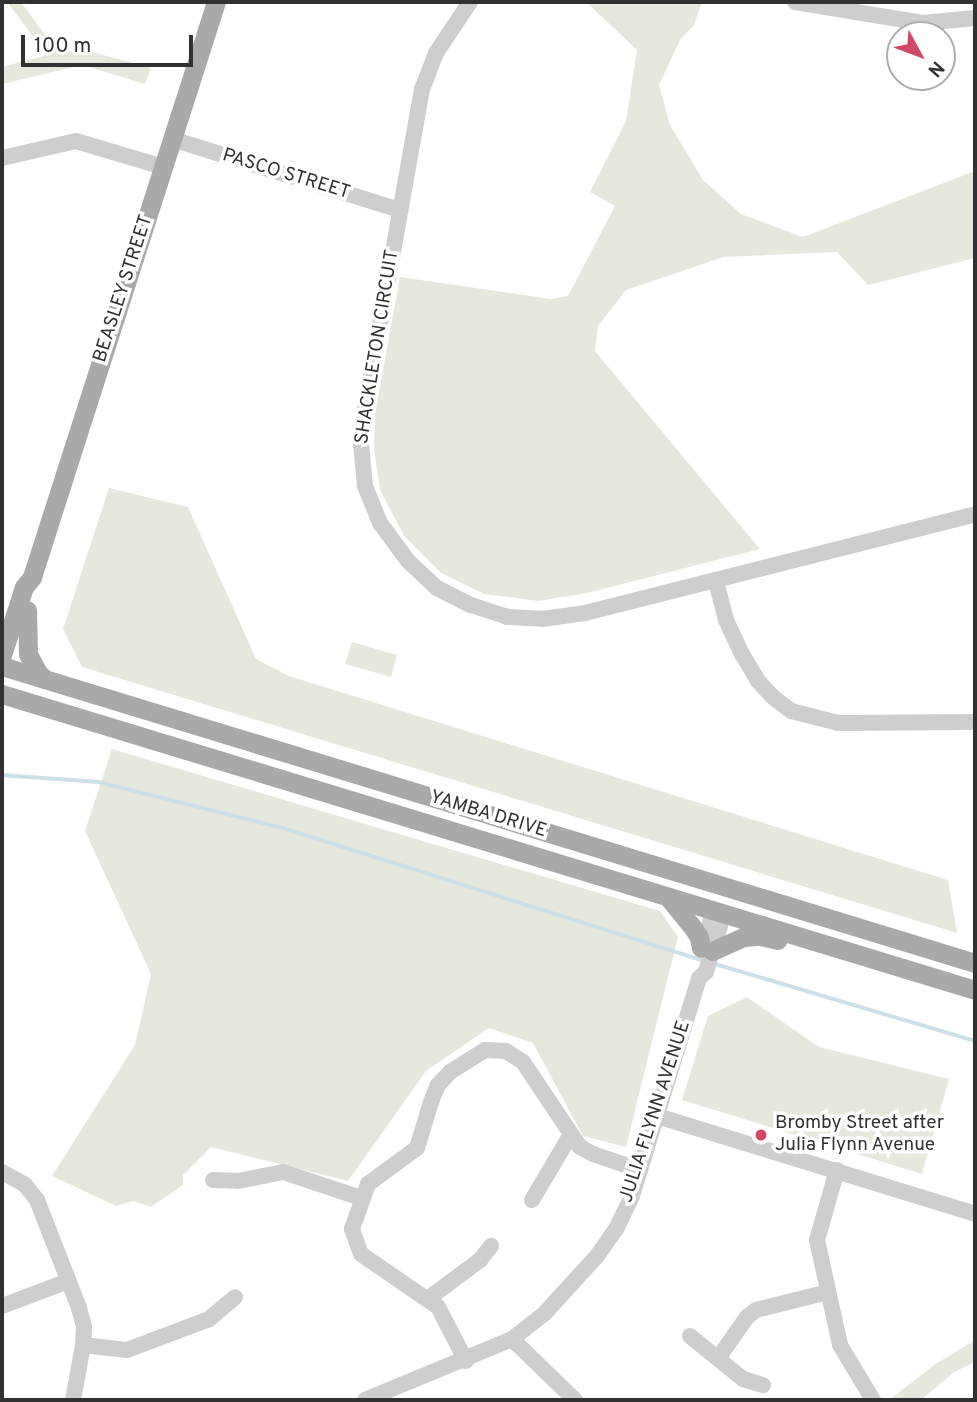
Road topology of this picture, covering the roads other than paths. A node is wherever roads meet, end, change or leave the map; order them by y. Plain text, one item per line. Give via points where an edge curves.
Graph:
1 (216, 2) edge
2 (470, 2) edge
3 (795, 2) edge
4 (975, 18) edge
5 (172, 139) junction
6 (2, 158) edge
7 (163, 167) junction
8 (400, 210) junction
9 (975, 514) edge
10 (33, 577) junction
11 (716, 581) junction
12 (27, 610) junction
13 (6, 634) edge
14 (3, 669) edge
15 (46, 680) junction
16 (2, 694) edge
17 (975, 722) edge
18 (639, 861) junction
19 (749, 895) junction
20 (667, 896) junction
21 (718, 910) junction
22 (810, 940) junction
23 (707, 950) junction
24 (975, 963) edge
25 (975, 990) edge
26 (657, 1116) junction
27 (569, 1136) junction
28 (640, 1170) junction
29 (837, 1170) junction
30 (2, 1172) edge
31 (212, 1180) dead end
32 (361, 1198) junction
33 (532, 1200) dead end
34 (975, 1214) edge
35 (491, 1246) dead end
36 (68, 1281) junction
37 (828, 1292) junction
38 (235, 1297) dead end
39 (429, 1298) junction
40 (2, 1306) edge
41 (690, 1336) dead end
42 (512, 1339) junction
43 (83, 1345) junction
44 (719, 1357) junction
45 (466, 1361) junction
46 (762, 1385) dead end
47 (73, 1400) edge
48 (365, 1400) edge
49 (575, 1400) edge
50 (873, 1400) edge

1 - 5 main road, BEASLEY STREET
2 - 8 street, SHACKLETON CIRCUIT via 436,53 422,89
3 - 4 street via 923,23
5 - 7 main road, BEASLEY STREET
5 - 8 street, PASCO STREET
6 - 7 street via 76,141
7 - 10 main road, BEASLEY STREET
8 - 11 street, SHACKLETON CIRCUIT via 361,444 365,486 380,523 408,561 437,588 471,606 507,617 542,620
9 - 11 street, SHACKLETON CIRCUIT
10 - 12 main road, BEASLEY STREET
10 - 13 main road, BEASLEY STREET via 24,587
11 - 17 street via 726,620 742,654 758,681 792,711 838,723
12 - 14 main road, BEASLEY STREET
12 - 15 main road via 28,653
13 - 14 main road, BEASLEY STREET
14 - 15 main road, YAMBA DRIVE
15 - 18 main road, YAMBA DRIVE
16 - 20 main road, YAMBA DRIVE
18 - 19 main road, YAMBA DRIVE
18 - 21 main road via 672,880 708,892
19 - 21 main road via 731,898
19 - 24 main road, YAMBA DRIVE
20 - 21 main road, YAMBA DRIVE
20 - 23 main road
21 - 22 main road, YAMBA DRIVE
21 - 23 street, JULIA FLYNN AVENUE via 720,926
22 - 23 main road via 744,937
22 - 25 main road, YAMBA DRIVE
23 - 26 street, JULIA FLYNN AVENUE via 696,969 699,978
26 - 28 street, JULIA FLYNN AVENUE
26 - 29 street
27 - 28 street via 593,1154
27 - 32 street via 523,1062 506,1051 485,1050 450,1072 439,1085 417,1149 368,1184
27 - 33 street
28 - 42 street, JULIA FLYNN AVENUE via 627,1207 597,1256 544,1314
29 - 34 street
29 - 37 street via 817,1240
30 - 36 street via 24,1185 37,1200
31 - 32 street via 238,1181 283,1172
32 - 39 street via 352,1229 361,1254
35 - 39 street via 481,1260
36 - 40 street
36 - 43 street via 84,1327
37 - 44 street via 756,1310
37 - 50 street via 840,1345
38 - 43 street via 209,1319 127,1350
39 - 45 street
41 - 44 street
42 - 45 street, JULIA FLYNN AVENUE
42 - 49 street
43 - 47 street
44 - 46 street via 743,1379
45 - 48 street, JULIA FLYNN AVENUE

